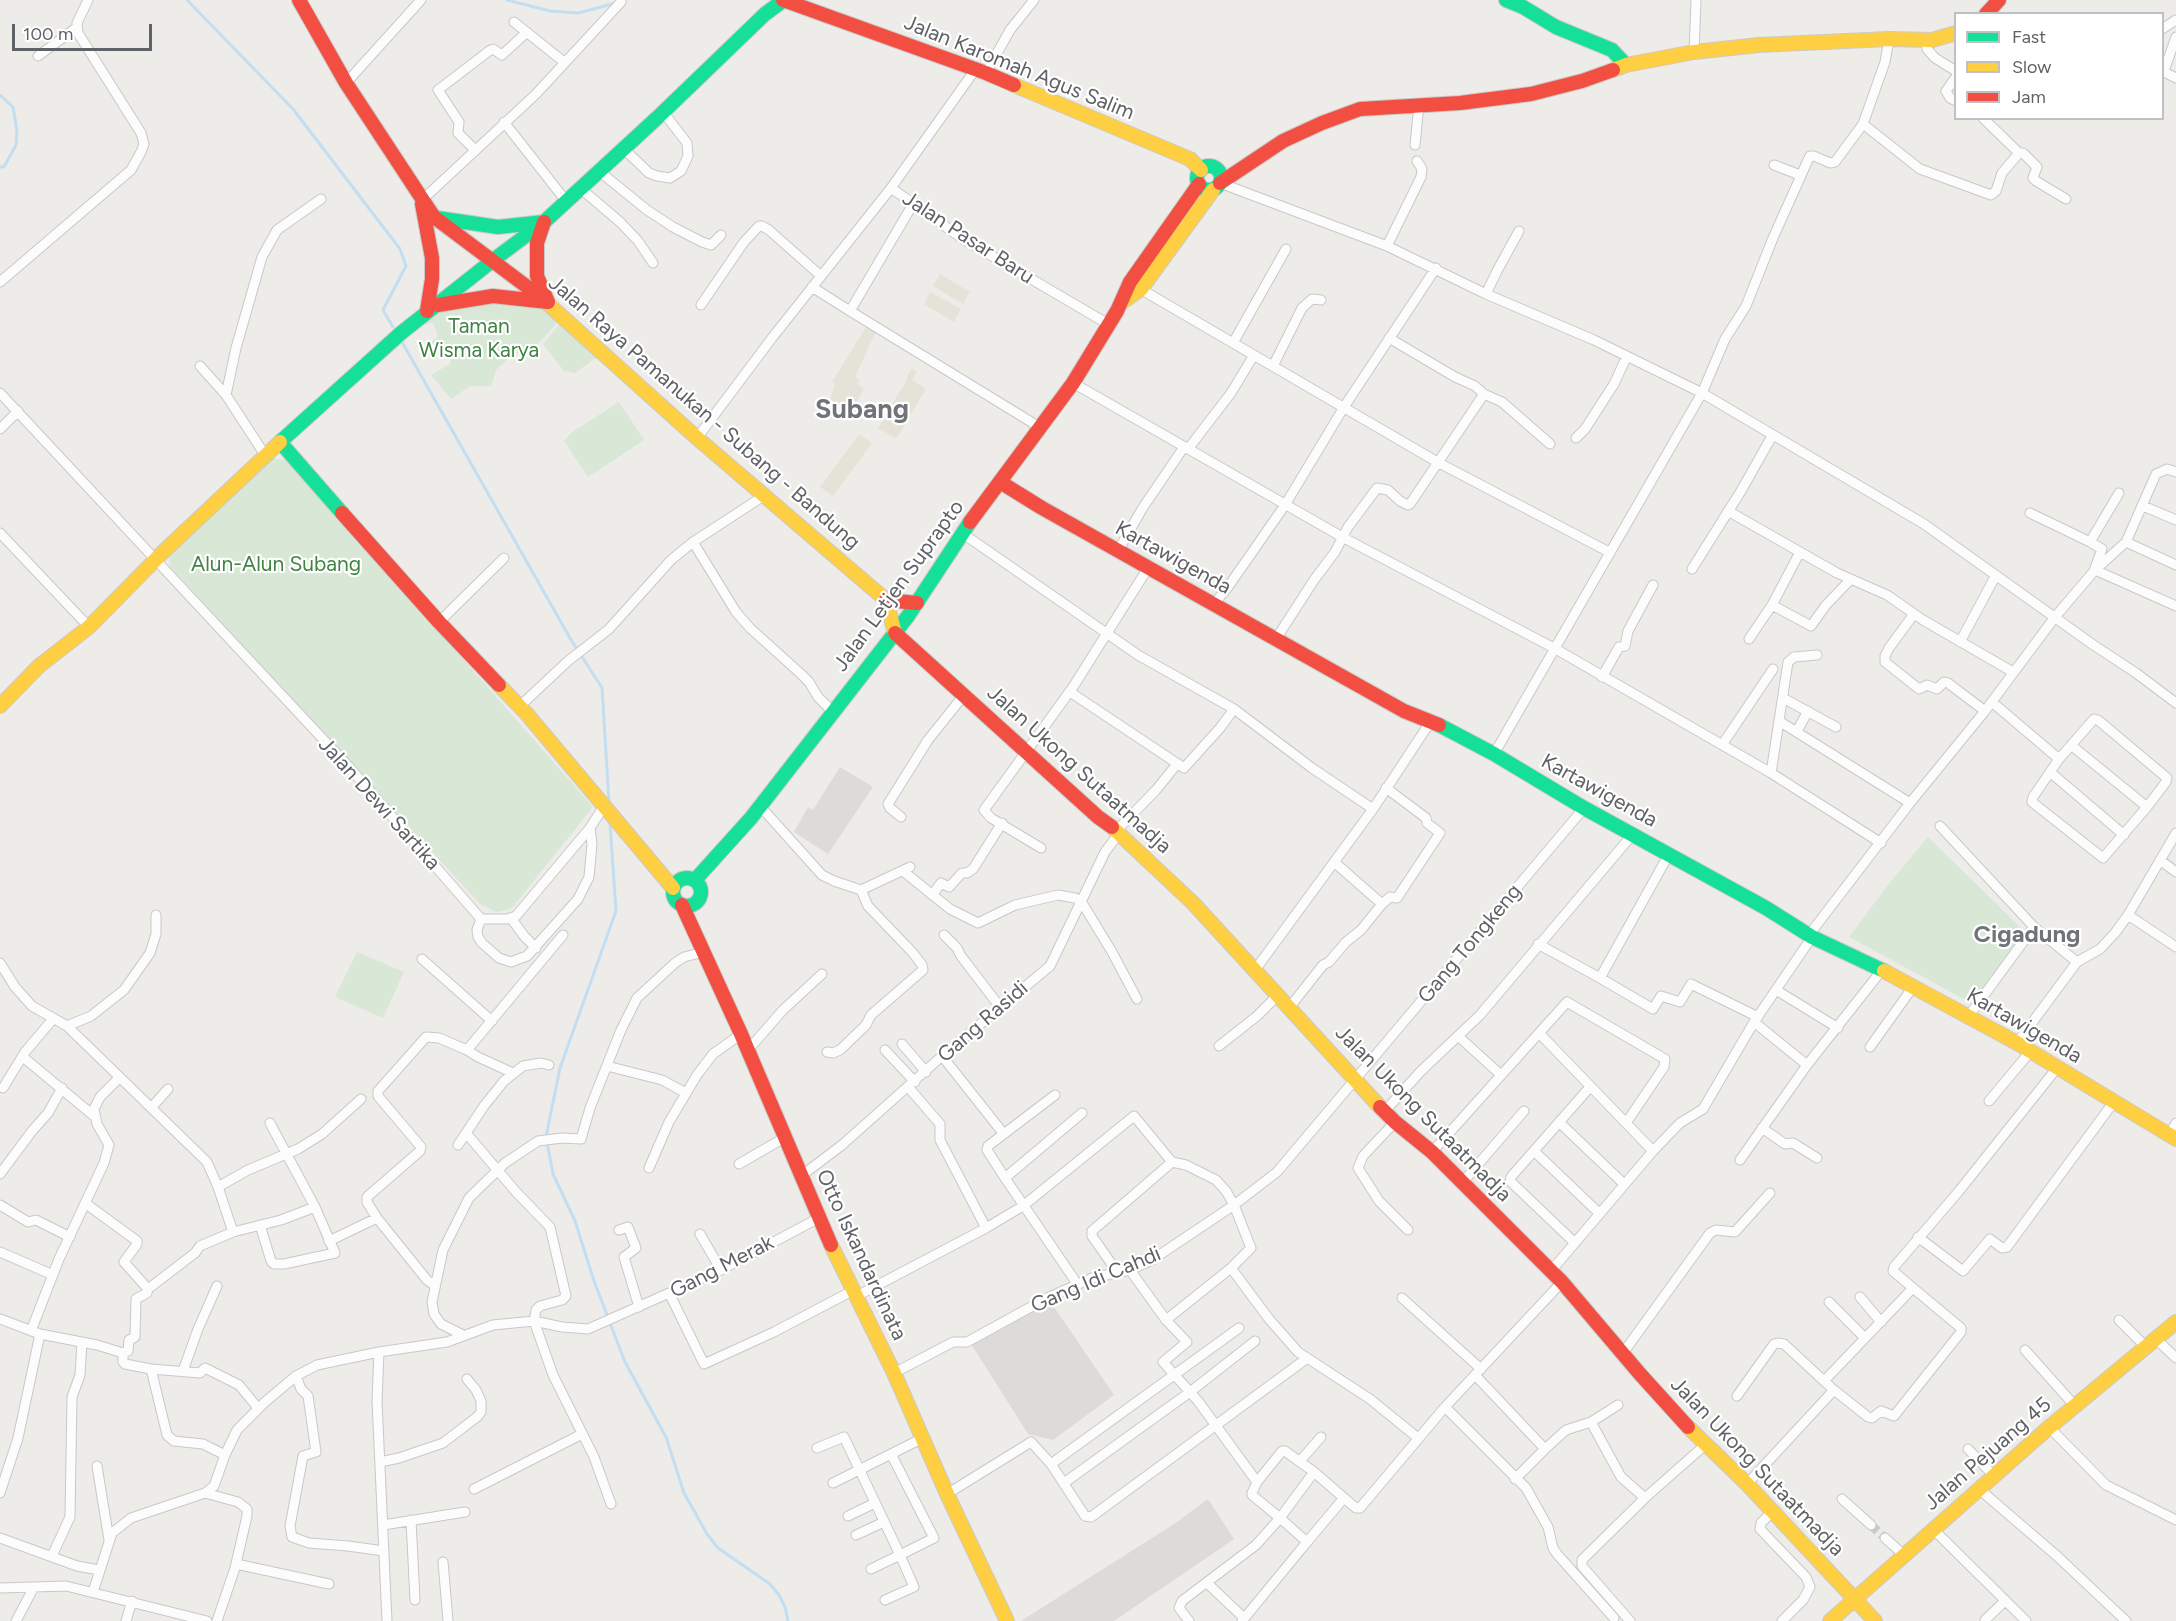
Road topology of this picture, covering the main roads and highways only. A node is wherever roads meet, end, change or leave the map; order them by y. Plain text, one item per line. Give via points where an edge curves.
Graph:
1 (299, 0) edge
2 (783, 0) edge
3 (1506, 0) edge
4 (1999, 0) edge
5 (1525, 4) edge
6 (1988, 12) edge
7 (1954, 33) edge
8 (1620, 58) junction
9 (1254, 159) junction
10 (1205, 174) junction
11 (1217, 187) junction
12 (421, 201) junction
13 (434, 217) junction
14 (543, 222) junction
15 (492, 261) junction
16 (1136, 286) junction
17 (548, 302) junction
18 (431, 308) junction
19 (280, 442) junction
20 (1000, 482) junction
21 (886, 600) junction
22 (917, 603) junction
23 (895, 633) junction
24 (0, 706) edge
25 (695, 880) junction
26 (673, 888) junction
27 (682, 905) junction
28 (2174, 1132) edge
29 (2176, 1322) edge
30 (1855, 1600) junction
31 (1007, 1621) edge
32 (1830, 1621) edge
33 (1875, 1621) edge

1 - 12 main road
2 - 10 main road, Jalan Karomah Agus Salim via 980,72 1190,159
2 - 14 main road
3 - 5 main road
4 - 6 main road
5 - 8 main road via 1556,27
7 - 8 main road, Jalan Letjen Suprapto via 1926,39 1759,45
8 - 9 main road, Jalan Letjen Suprapto via 1582,81 1531,94 1360,109 1283,141
9 - 10 main road
9 - 11 main road, Jalan Letjen Suprapto
10 - 11 main road, Jalan Karomah Agus Salim via 1206,190
10 - 11 main road via 1220,173
10 - 16 main road, Jalan Letjen Suprapto
11 - 16 main road, Jalan Letjen Suprapto
12 - 13 main road, Jalan Raya Pamanukan - Subang - Bandung
12 - 18 main road via 432,258
13 - 14 main road via 498,227
13 - 15 main road, Jalan Raya Pamanukan - Subang - Bandung
14 - 15 main road
14 - 17 main road via 537,243 537,276
15 - 17 main road, Jalan Raya Pamanukan - Subang - Bandung
15 - 18 main road
16 - 20 main road, Jalan Letjen Suprapto via 1121,303 1073,383
17 - 18 main road via 493,296
17 - 21 main road, Jalan Raya Pamanukan - Subang - Bandung
18 - 19 main road
19 - 24 main road via 89,627 39,666
19 - 26 main road via 439,622 520,706
20 - 22 main road, Jalan Letjen Suprapto
20 - 28 main road, Kartawigenda via 1404,711 1494,754 1810,936 1882,970 2017,1043 2113,1103
21 - 22 main road
21 - 23 main road
22 - 23 main road, Jalan Letjen Suprapto
23 - 25 main road, Jalan Letjen Suprapto via 760,806
23 - 30 main road, Jalan Ukong Sutaatmadja via 1098,817 1119,831 1193,903 1390,1117 1432,1152 1562,1282 1705,1445 1747,1484
25 - 26 main road via 682,879
25 - 27 main road via 701,892 698,900
26 - 27 main road via 675,900
27 - 31 main road, Otto Iskandardinata via 819,1218
29 - 30 main road, Jalan Pejuang 45
30 - 32 main road, Jalan Pejuang 45
30 - 33 main road, Jalan Ukong Sutaatmadja

